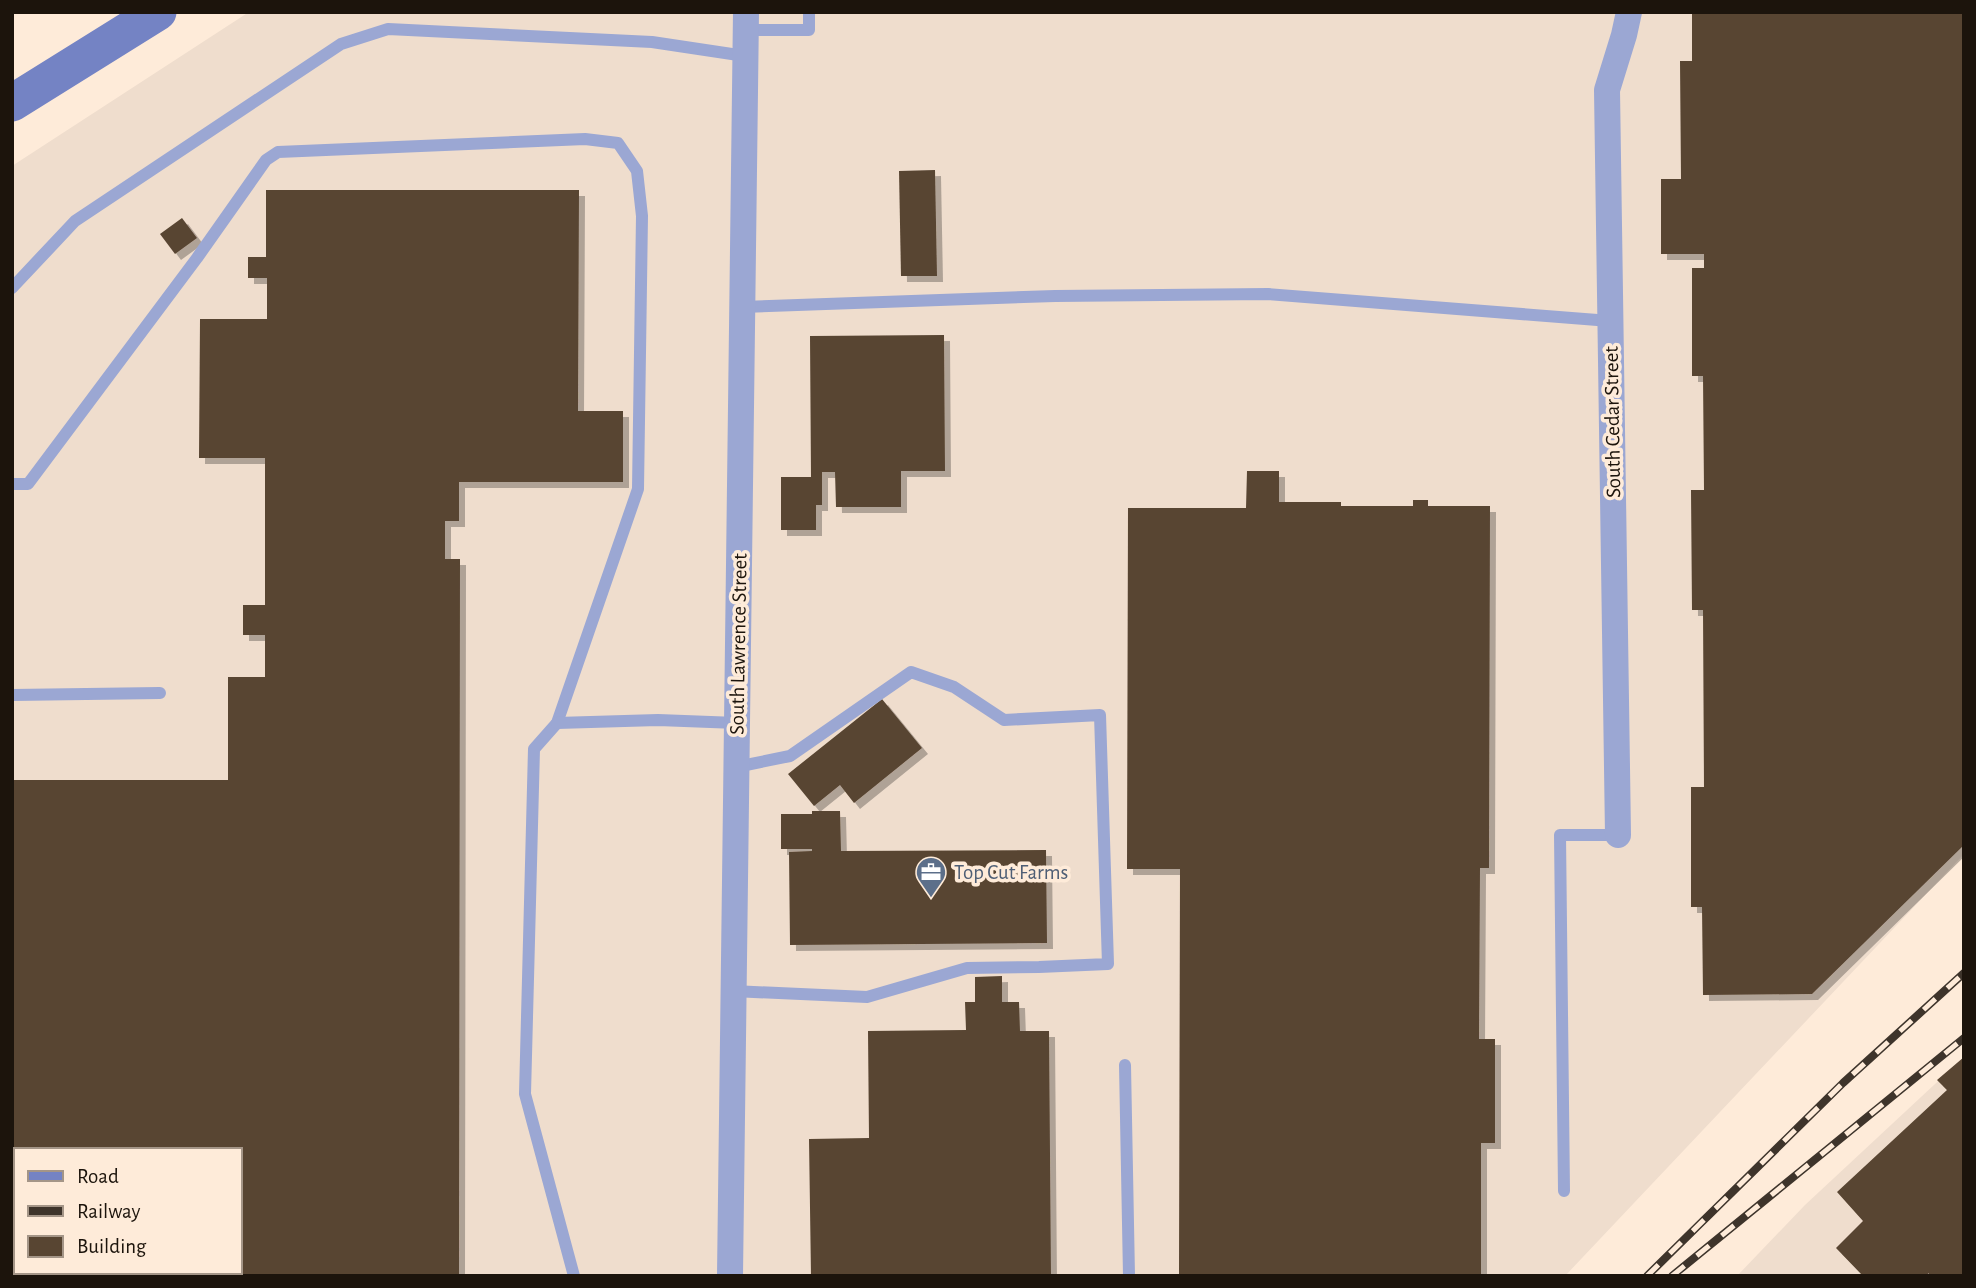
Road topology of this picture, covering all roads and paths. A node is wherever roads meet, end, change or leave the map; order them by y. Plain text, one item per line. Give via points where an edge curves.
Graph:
1 (158, 12) edge
2 (809, 12) edge
3 (1629, 12) edge
4 (746, 33) edge
5 (12, 103) edge
6 (12, 288) edge
7 (742, 307) junction
8 (1610, 321) junction
9 (12, 484) edge
10 (160, 693) dead end
11 (12, 695) edge
12 (557, 723) junction
13 (737, 723) junction
14 (736, 767) junction
15 (1618, 835) joint
16 (733, 991) junction
17 (1125, 1065) dead end
18 (1564, 1191) dead end
19 (574, 1276) edge
20 (730, 1276) edge
21 (1129, 1276) edge

1 - 5 main road
2 - 4 lane via 809,30
3 - 8 street, South Cedar Street via 1607,90
4 - 6 lane via 652,42 388,29 341,44 75,221
4 - 7 street, South Lawrence Street
7 - 8 lane via 1268,294
7 - 13 street, South Lawrence Street
8 - 15 street, South Cedar Street
9 - 12 lane via 29,484 266,160 278,152 585,139 618,143 636,171 642,216 638,489
10 - 11 lane
12 - 13 lane
12 - 19 lane via 534,749 525,1094
13 - 14 street, South Lawrence Street
14 - 16 street, South Lawrence Street
14 - 16 lane via 790,756 911,672 954,687 1004,720 1100,715 1108,964 967,968 867,996
15 - 18 lane via 1560,835
16 - 20 street, South Lawrence Street
17 - 21 lane

